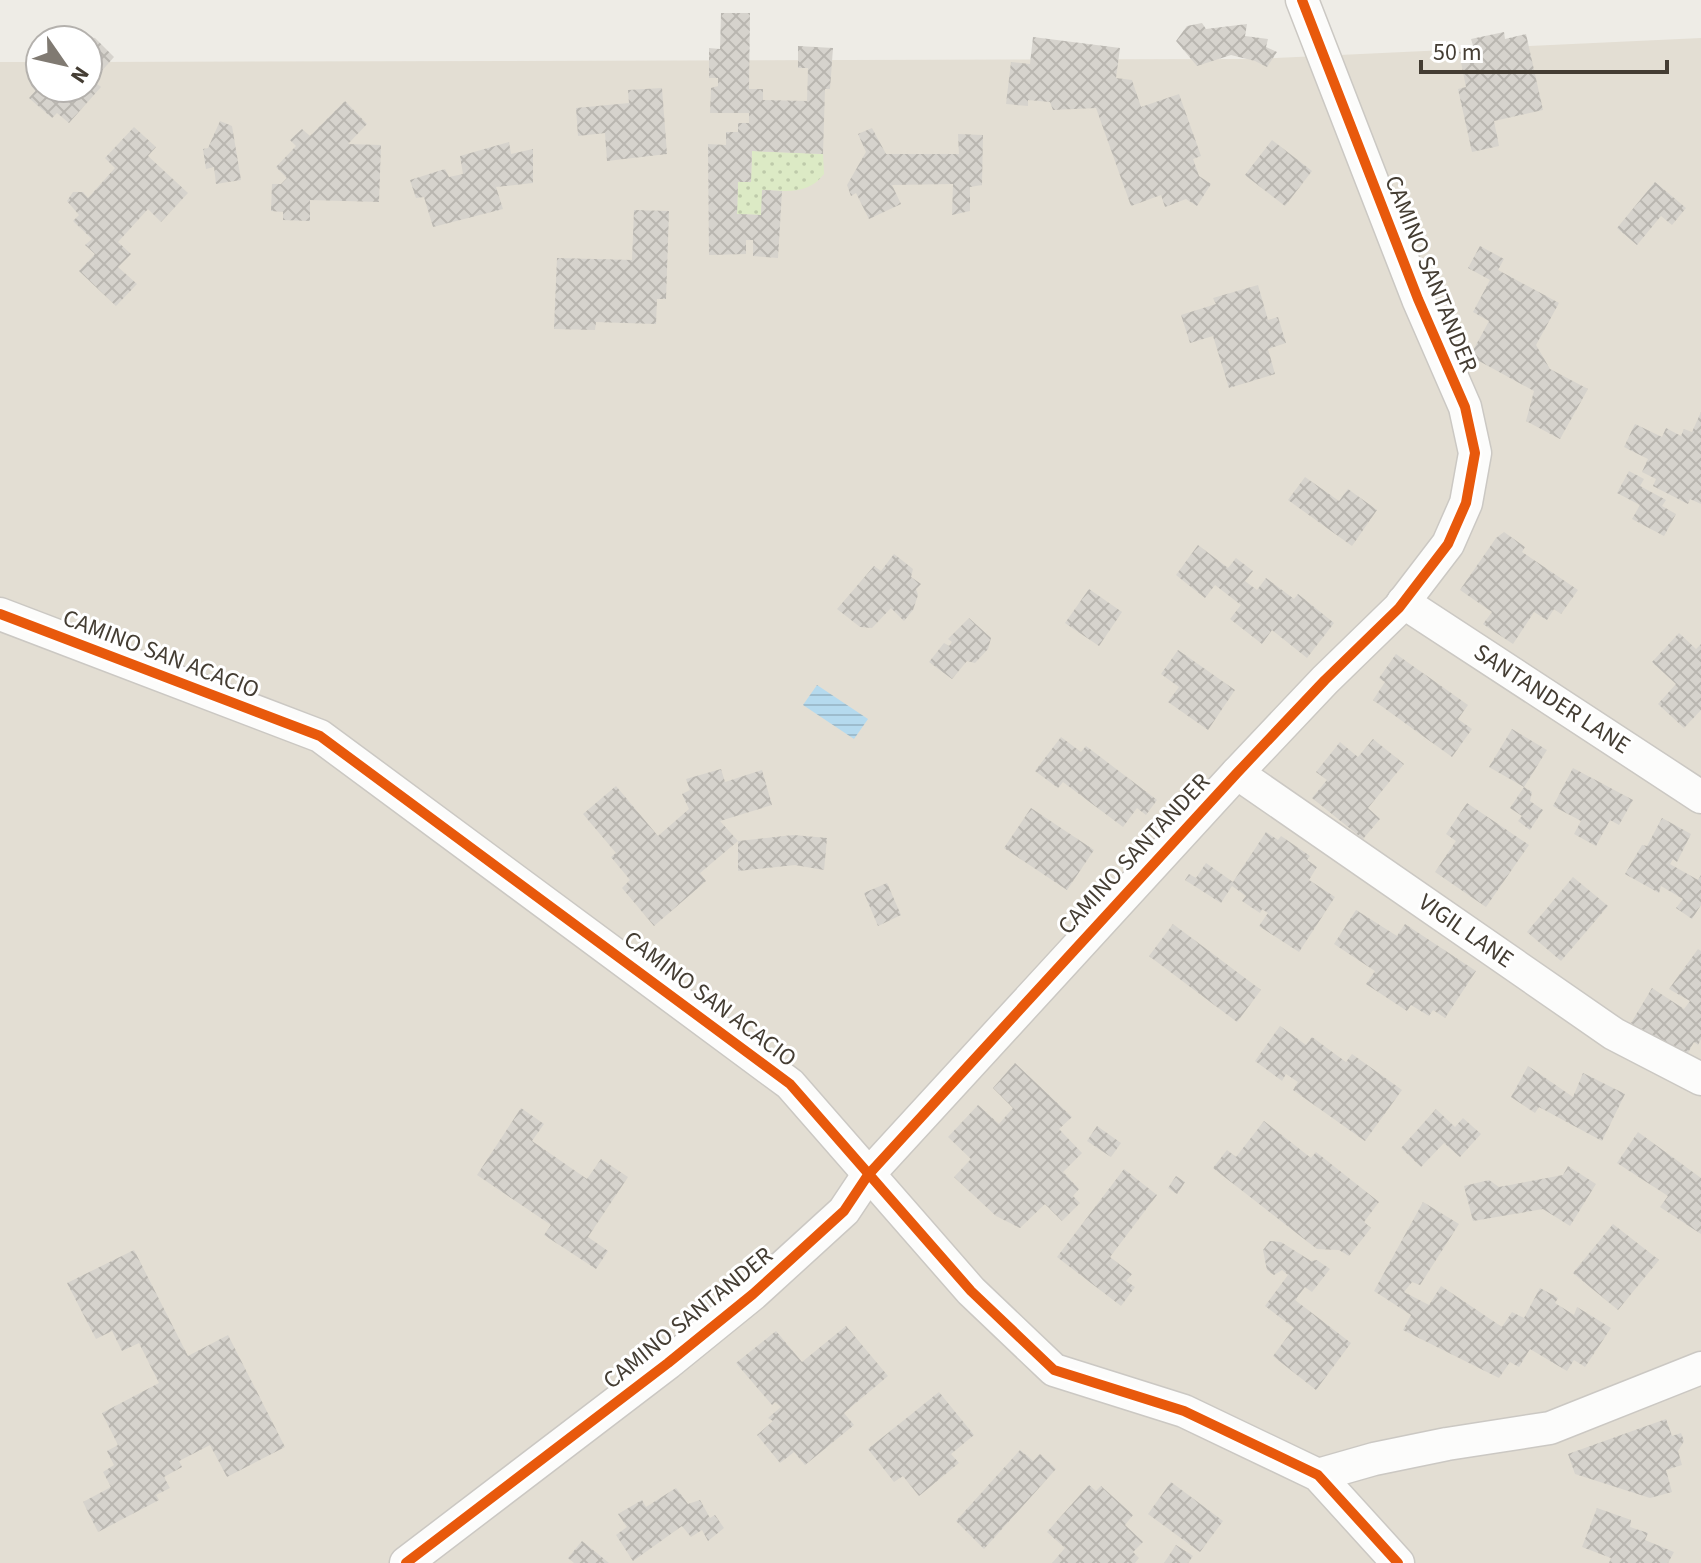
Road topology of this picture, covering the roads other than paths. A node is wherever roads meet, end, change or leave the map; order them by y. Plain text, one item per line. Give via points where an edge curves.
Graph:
1 (1302, 0) edge
2 (1403, 602) junction
3 (0, 614) edge
4 (1237, 773) junction
5 (1701, 797) edge
6 (1701, 1079) edge
7 (868, 1175) junction
8 (1701, 1368) edge
9 (1318, 1475) junction
10 (406, 1563) edge
11 (1398, 1563) edge

1 - 2 street, CAMINO SANTANDER via 1465,407 1475,453 1466,503 1448,544
2 - 4 street, CAMINO SANTANDER
2 - 5 street, SANTANDER LANE
3 - 7 street, CAMINO SAN ACACIO via 320,736 790,1084
4 - 6 street, VIGIL LANE via 1614,1034
4 - 7 street, CAMINO SANTANDER
7 - 9 street, CAMINO SAN ACACIO via 971,1291 1054,1370 1184,1411
7 - 10 street, CAMINO SANTANDER via 844,1211 753,1294
8 - 9 street via 1550,1428 1447,1444
9 - 11 street, CAMINO SAN ACACIO

